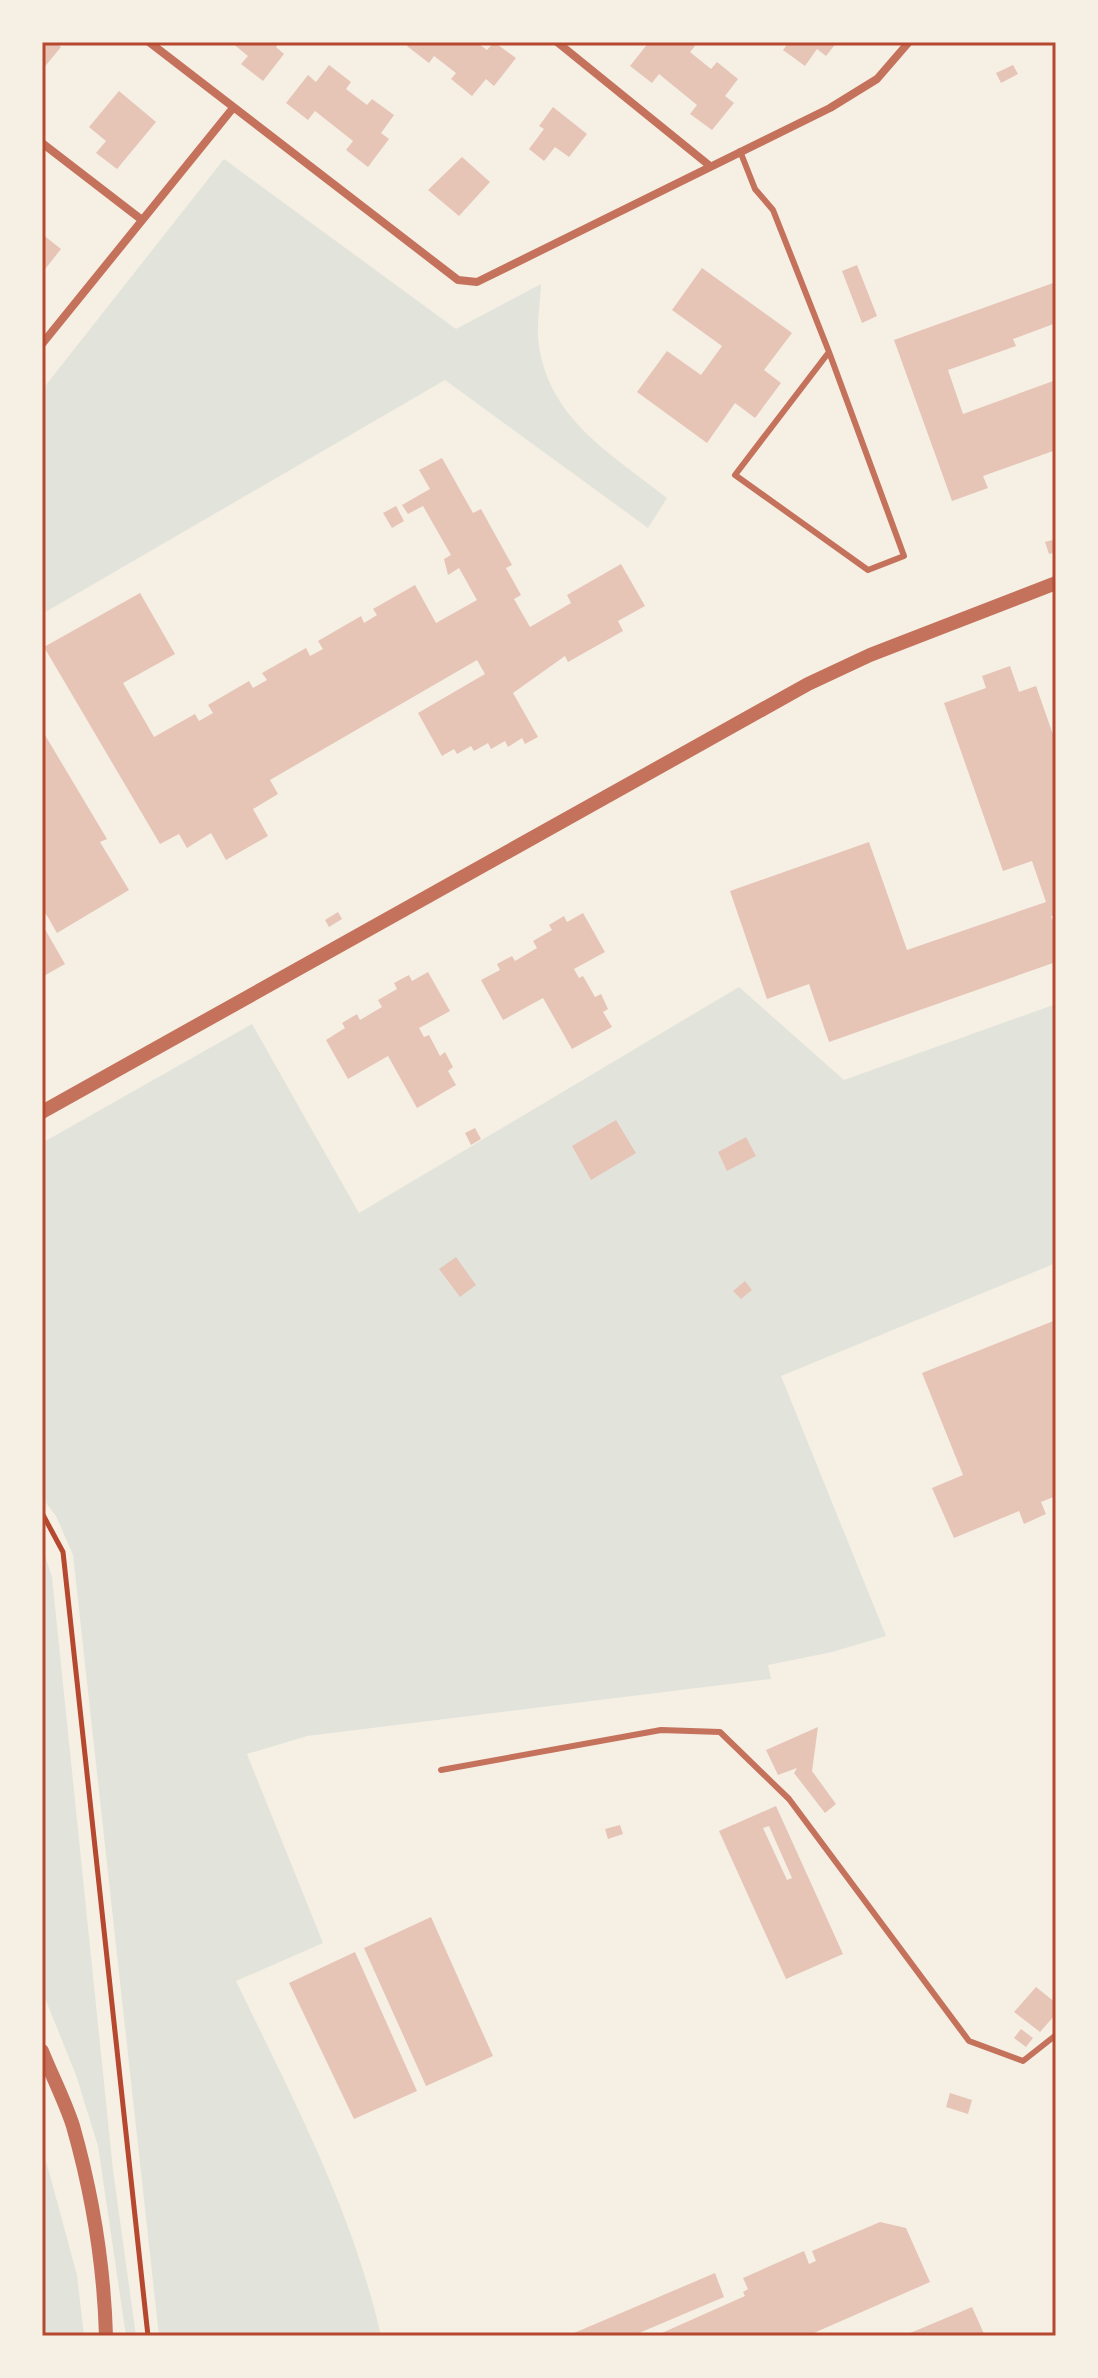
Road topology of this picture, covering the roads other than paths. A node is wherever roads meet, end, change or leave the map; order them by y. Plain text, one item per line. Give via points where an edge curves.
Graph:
1 (149, 42) edge
2 (557, 42) edge
3 (909, 42) edge
4 (233, 108) junction
5 (42, 143) edge
6 (740, 151) junction
7 (710, 166) junction
8 (142, 220) junction
9 (42, 344) edge
10 (829, 352) junction
11 (1056, 583) edge
12 (42, 1112) edge
13 (441, 1770) dead end
14 (1056, 2035) edge
15 (42, 2051) edge
16 (106, 2336) edge

1 - 4 street
2 - 7 street
3 - 6 street via 877,79
4 - 7 street via 458,280 477,282
4 - 8 street
5 - 8 street
6 - 7 street
6 - 10 lane via 755,189 773,210
8 - 9 street
10 - 10 lane via 735,475 868,570 904,556
11 - 12 street via 808,684
13 - 14 lane via 661,1730 720,1732 789,1799 969,2041 1023,2061
15 - 16 street via 76,2140 92,2215

